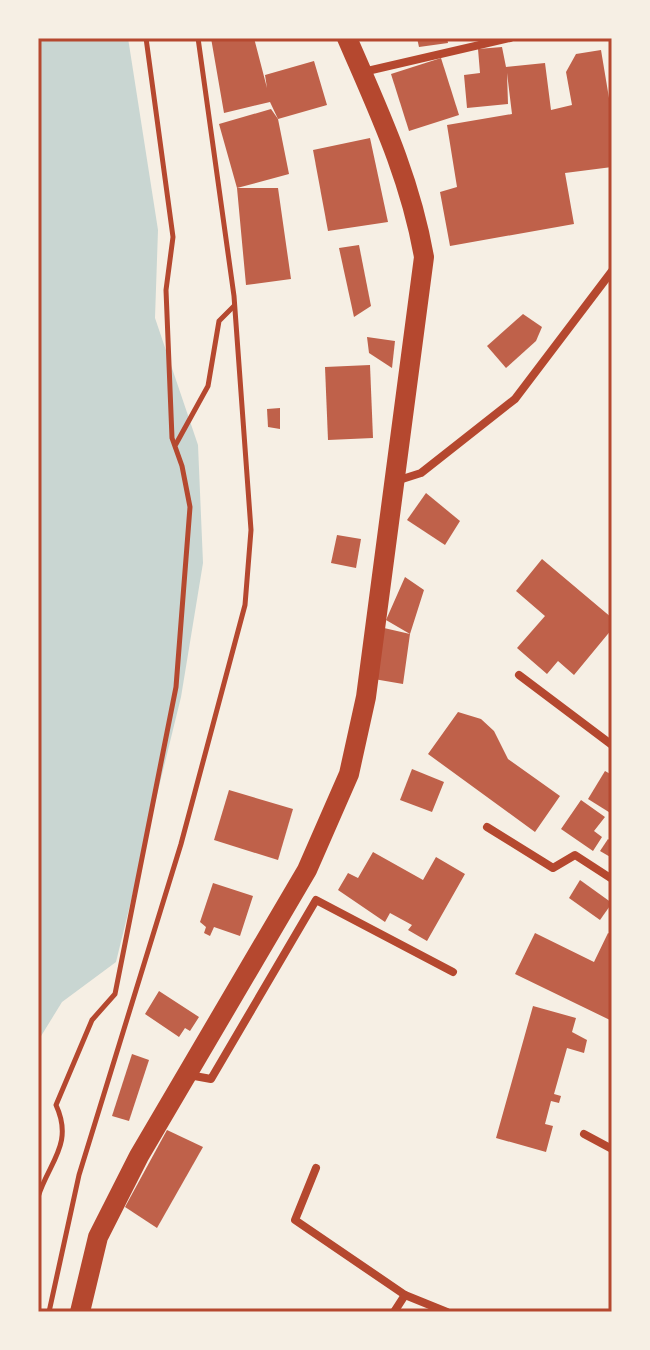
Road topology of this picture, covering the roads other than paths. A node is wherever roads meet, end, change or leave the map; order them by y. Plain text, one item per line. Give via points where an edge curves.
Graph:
1 (347, 38) edge
2 (510, 38) edge
3 (362, 72) junction
4 (612, 271) edge
5 (393, 482) junction
6 (519, 675) dead end
7 (612, 745) edge
8 (487, 827) dead end
9 (612, 879) edge
10 (453, 972) dead end
11 (187, 1075) junction
12 (584, 1134) dead end
13 (612, 1149) edge
14 (316, 1168) dead end
15 (405, 1295) junction
16 (80, 1312) edge
17 (394, 1312) edge
18 (447, 1312) edge

1 - 3 main road
2 - 3 street
3 - 5 main road via 411,192 424,257
4 - 5 street via 515,399 421,473
5 - 11 main road via 366,697 349,774 307,870
6 - 7 street
8 - 9 street via 553,868 575,855
10 - 11 street via 316,900 211,1079
11 - 16 main road via 98,1237
12 - 13 street
14 - 15 street via 295,1220
15 - 17 street
15 - 18 street

